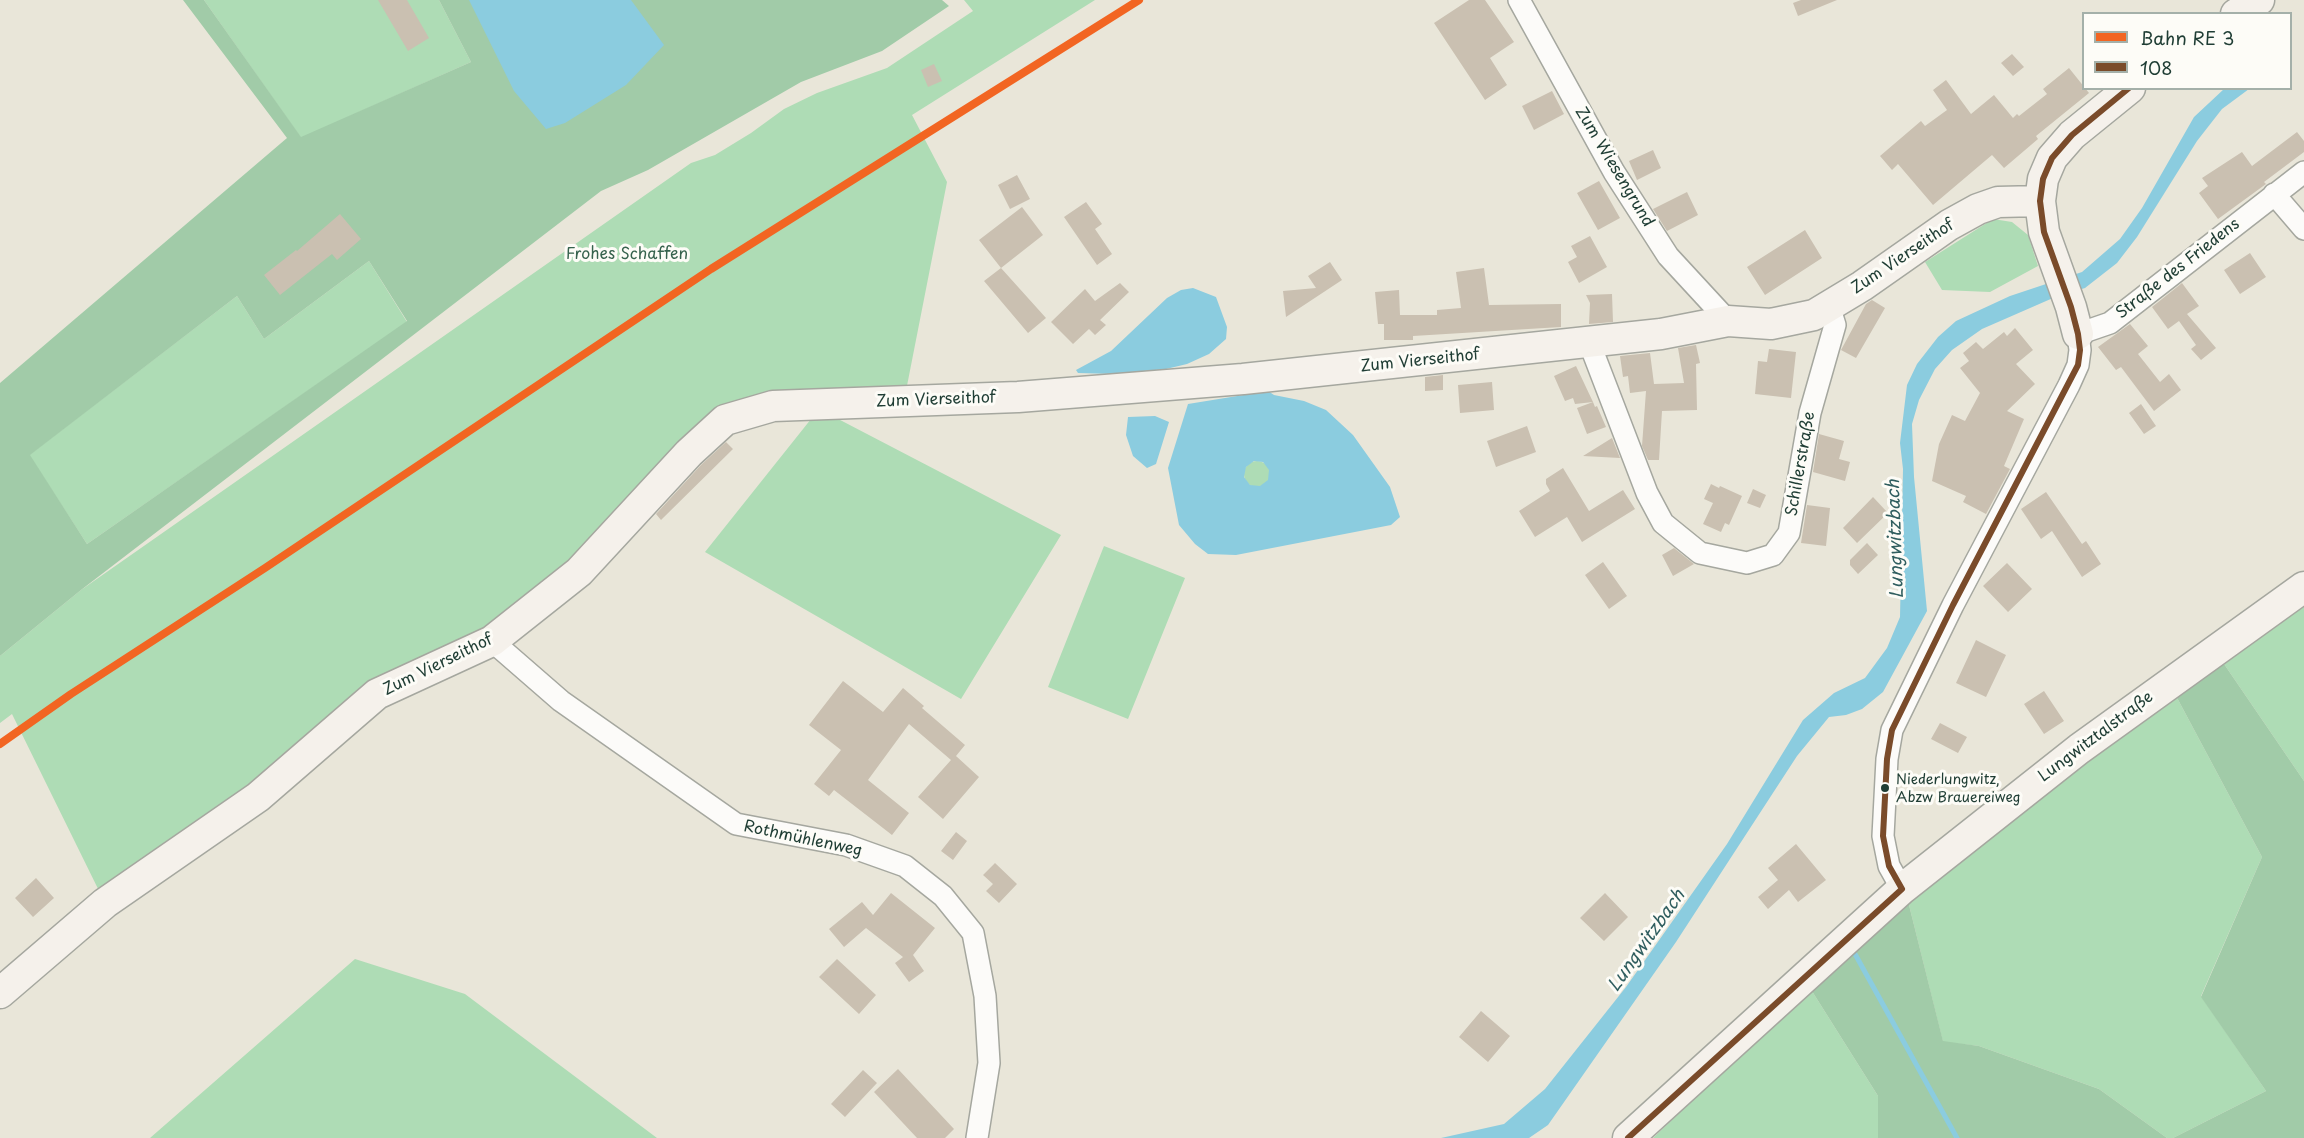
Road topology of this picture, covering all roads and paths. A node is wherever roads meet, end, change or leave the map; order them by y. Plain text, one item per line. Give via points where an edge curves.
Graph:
1 (1519, 0) edge
2 (2259, 0) edge
3 (2239, 12) edge
4 (2128, 90) edge
5 (2304, 172) edge
6 (2274, 194) junction
7 (2040, 201) junction
8 (2304, 229) edge
9 (1829, 306) junction
10 (2074, 320) junction
11 (1728, 321) junction
12 (1589, 342) junction
13 (2304, 587) edge
14 (492, 641) junction
15 (1902, 889) junction
16 (0, 993) edge
17 (978, 1138) edge
18 (1628, 1138) edge

1 - 11 street, Zum Wiesengrund via 1614,172 1668,256
2 - 3 street
4 - 7 street via 2072,135 2052,158 2043,179
5 - 6 street, Straße des Friedens
6 - 8 street
6 - 10 street, Straße des Friedens via 2110,323
7 - 9 street, Zum Vierseithof via 1998,202 1978,209
7 - 10 street via 2044,232
9 - 11 street, Zum Vierseithof via 1814,315 1771,324
9 - 12 street, Schillerstraße via 1835,325 1809,412 1789,533 1773,555 1747,563 1700,553 1663,523 1647,493
10 - 15 street via 2080,350 2078,365 1892,730 1883,836 1889,866
11 - 12 street, Zum Vierseithof
12 - 14 street, Zum Vierseithof via 1243,379 1018,397 773,406 725,420 689,453 579,572
13 - 15 street, Lungwitztalstraße via 2079,749
14 - 16 street, Zum Vierseithof via 377,694 258,797 105,903
14 - 17 street, Rothmühlenweg via 561,700 736,824 856,849 904,866 944,896 973,933 985,996 989,1063
15 - 18 street, Lungwitztalstraße

